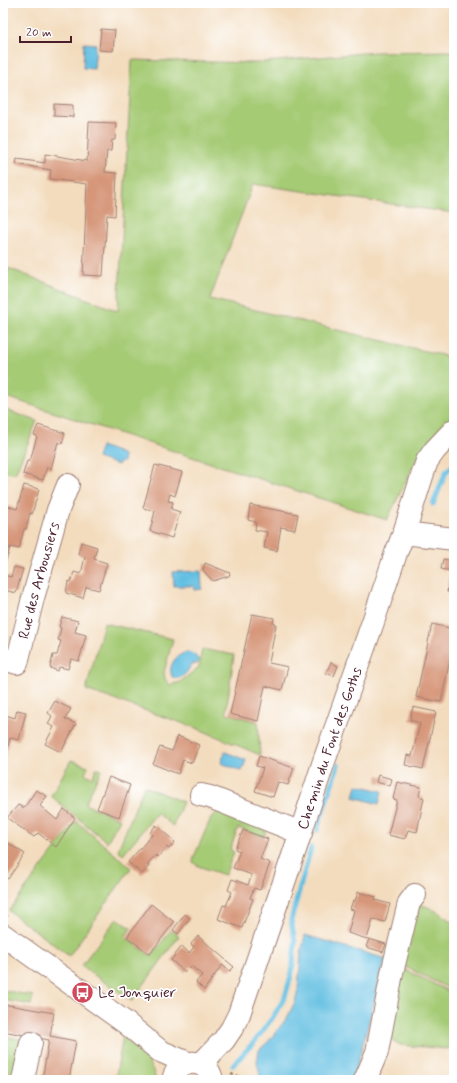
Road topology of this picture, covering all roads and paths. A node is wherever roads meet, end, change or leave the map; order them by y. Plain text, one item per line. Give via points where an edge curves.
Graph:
1 (454, 430) edge
2 (68, 485) dead end
3 (404, 533) junction
4 (454, 539) edge
5 (12, 667) edge
6 (201, 795) dead end
7 (301, 833) junction
8 (415, 895) dead end
9 (3, 935) edge
10 (31, 1043) dead end
11 (196, 1075) edge
12 (23, 1080) edge
13 (365, 1080) edge

1 - 3 street, Chemin du Font des Goths via 427,461
2 - 5 street, Rue des Arbousiers via 58,510
3 - 4 street
3 - 7 street, Chemin du Font des Goths
6 - 7 street
7 - 11 street, Chemin du Font des Goths via 239,1014 224,1040
8 - 13 street via 410,903 392,973 377,1052
9 - 11 street via 126,1023 160,1051 170,1067
10 - 12 street

